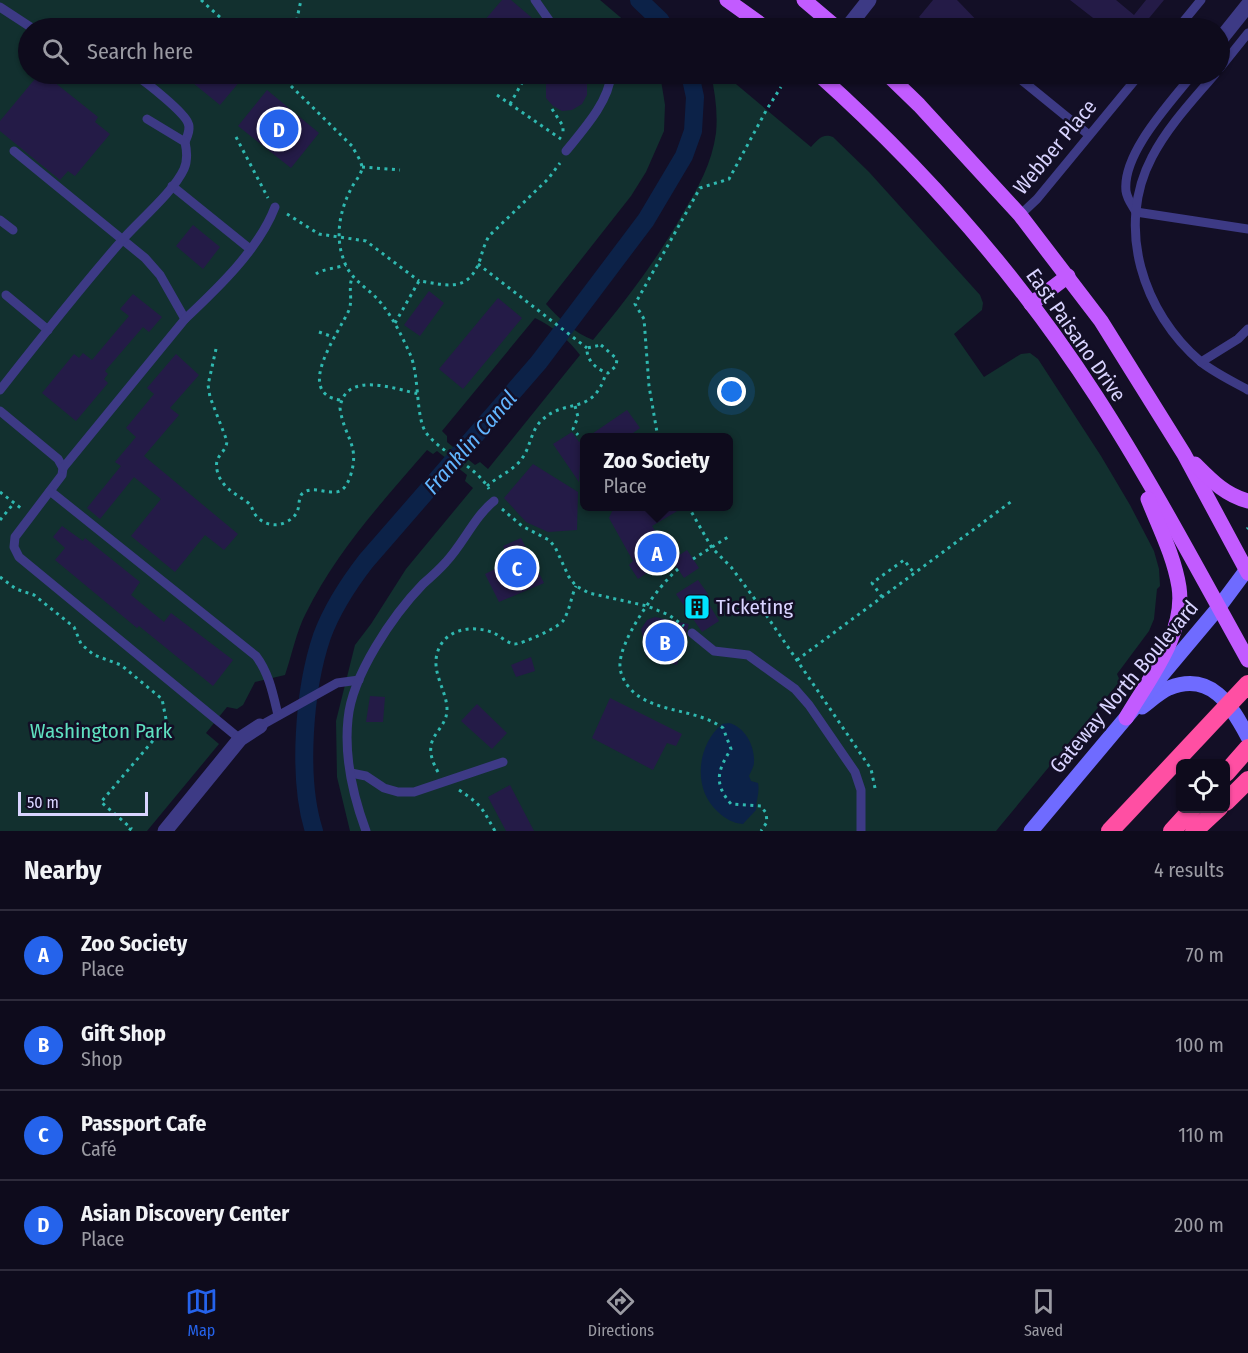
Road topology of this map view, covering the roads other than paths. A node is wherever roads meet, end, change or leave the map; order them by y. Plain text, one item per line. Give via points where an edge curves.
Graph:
1 (535, 0) edge
2 (727, 0) edge
3 (804, 0) edge
4 (869, 0) edge
5 (1201, 0) edge
6 (1248, 5) edge
7 (0, 7) edge
8 (550, 18) edge
9 (752, 18) edge
10 (825, 18) edge
11 (855, 18) edge
12 (1186, 18) edge
13 (18, 19) edge
14 (1230, 28) edge
15 (1248, 33) edge
16 (1230, 56) edge
17 (146, 84) edge
18 (608, 84) edge
19 (829, 84) edge
20 (897, 84) edge
21 (1026, 84) edge
22 (1132, 84) edge
23 (1185, 84) edge
24 (1207, 84) edge
25 (147, 119) dead end
26 (1089, 135) junction
27 (185, 142) junction
28 (14, 151) dead end
29 (566, 152) road end
30 (172, 186) junction
31 (275, 207) road end
32 (1136, 212) junction
33 (1020, 215) junction
34 (0, 220) edge
35 (1248, 229) edge
36 (13, 230) dead end
37 (123, 239) junction
38 (250, 249) junction
39 (1068, 276) junction
40 (6, 295) dead end
41 (1031, 304) junction
42 (185, 319) junction
43 (1248, 329) edge
44 (48, 330) junction
45 (1248, 336) edge
46 (1238, 339) junction
47 (1202, 362) junction
48 (0, 390) edge
49 (1248, 390) edge
50 (0, 411) edge
51 (1184, 454) junction
52 (63, 468) junction
53 (1142, 472) junction
54 (50, 491) junction
55 (494, 501) road end
56 (1248, 501) edge
57 (1247, 571) edge
58 (1219, 607) junction
59 (692, 633) road end
60 (1248, 660) edge
61 (359, 680) junction
62 (1248, 684) edge
63 (281, 713) junction
64 (1126, 718) junction
65 (260, 726) joint
66 (1248, 736) edge
67 (240, 739) junction
68 (1248, 748) edge
69 (503, 762) dead end
70 (1230, 768) edge
71 (351, 773) junction
72 (1248, 780) edge
73 (1230, 798) edge
74 (1188, 813) edge
75 (1214, 813) edge
76 (165, 831) edge
77 (366, 831) edge
78 (861, 831) edge
79 (1031, 831) edge
80 (1110, 831) edge
81 (1172, 831) edge
82 (1194, 831) edge

1 - 8 lane
2 - 9 main road
3 - 10 main road
4 - 11 street
5 - 12 lane
6 - 14 street
7 - 13 lane
15 - 16 lane
17 - 27 lane via 181,112 189,129
18 - 29 lane via 602,101
19 - 41 main road, East Paisano Drive via 944,197
20 - 33 main road, East Paisano Drive
21 - 26 lane
22 - 26 lane, Webber Place
23 - 32 lane via 1145,135 1133,157 1126,190
24 - 32 lane via 1152,158
25 - 27 lane
26 - 33 lane, Webber Place
27 - 30 lane via 188,154 184,169
28 - 37 lane
30 - 37 lane
30 - 38 lane
31 - 38 lane
32 - 35 lane
32 - 47 lane via 1140,270 1152,301 1175,336
33 - 39 main road, East Paisano Drive
34 - 36 lane
37 - 42 lane via 160,275
37 - 44 lane
38 - 42 lane
39 - 41 main road
39 - 51 main road, East Paisano Drive via 1126,359
40 - 44 lane
41 - 53 main road, East Paisano Drive
42 - 52 lane
43 - 46 lane
44 - 48 lane
45 - 46 lane
46 - 47 lane
47 - 49 lane
50 - 52 lane via 58,459
51 - 56 main road via 1218,486
51 - 57 main road, East Paisano Drive
52 - 54 lane via 62,476
53 - 58 main road, East Paisano Drive
53 - 64 main road via 1148,499 1173,562 1179,606 1173,633
54 - 63 lane via 255,656
54 - 67 lane via 15,537 19,557
55 - 61 lane via 448,560 400,612 377,643
57 - 58 main road, Gateway North Boulevard
58 - 60 main road, East Paisano Drive
58 - 64 main road, Gateway North Boulevard
59 - 78 lane via 714,651 748,656 795,689 809,705 855,772 861,790
61 - 63 lane via 337,683
61 - 71 lane via 348,717
62 - 80 highway, bridge
63 - 65 lane
64 - 66 main road via 1169,688 1191,683 1219,693
64 - 79 main road, Gateway North Boulevard
65 - 67 street
67 - 76 street
68 - 70 highway
69 - 71 lane via 414,792 384,788 366,776
71 - 77 lane via 355,802
72 - 73 highway
74 - 81 highway
75 - 82 highway

